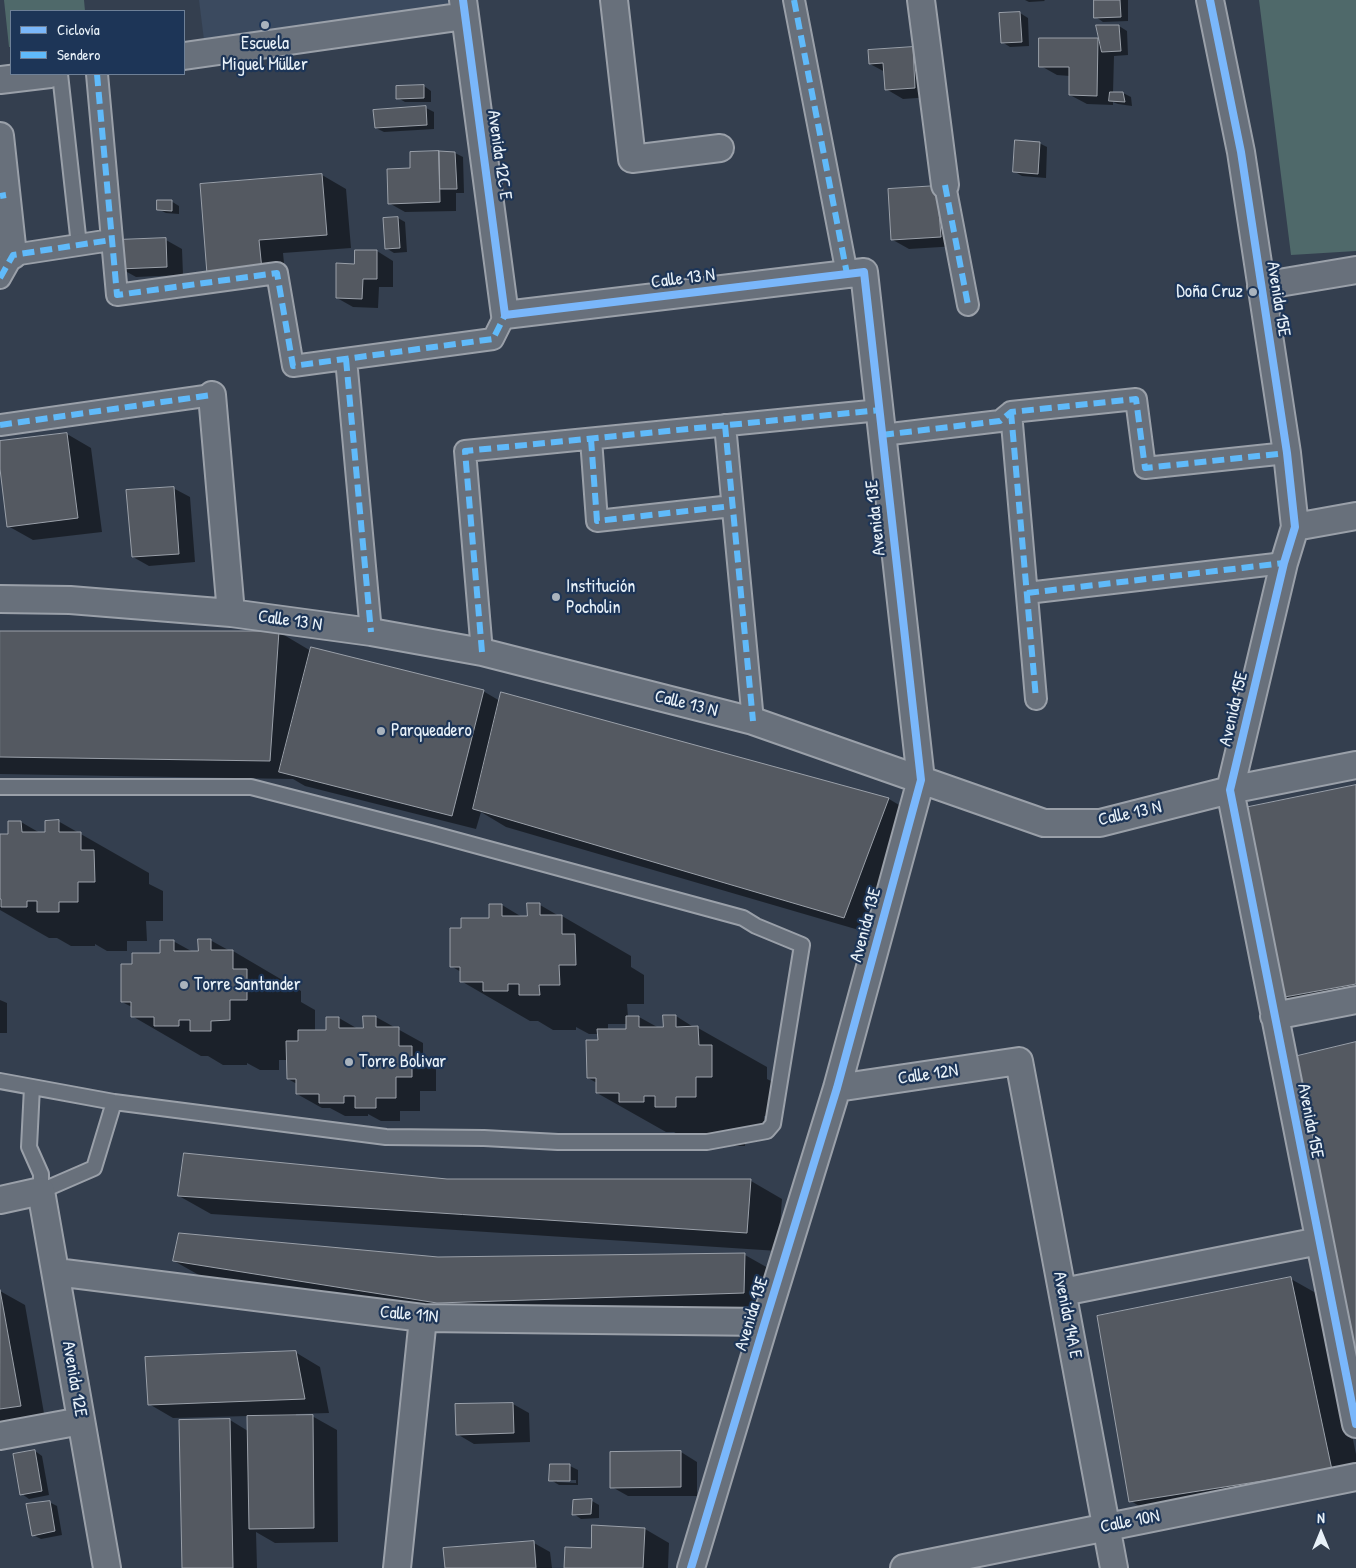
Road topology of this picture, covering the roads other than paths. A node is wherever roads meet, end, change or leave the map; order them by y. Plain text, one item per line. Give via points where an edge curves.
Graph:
1 (614, 0) edge
2 (794, 0) edge
3 (921, 0) edge
4 (1210, 0) edge
5 (464, 8) edge
6 (185, 56) edge
7 (42, 75) edge
8 (60, 75) edge
9 (97, 75) edge
10 (0, 80) edge
11 (0, 136) edge
12 (720, 148) dead end
13 (946, 185) joint
14 (3, 196) edge
15 (111, 240) junction
16 (79, 245) junction
17 (12, 255) junction
18 (1356, 270) edge
19 (856, 273) junction
20 (0, 278) edge
21 (1261, 286) junction
22 (968, 305) dead end
23 (506, 315) junction
24 (346, 359) junction
25 (212, 395) joint
26 (1011, 412) junction
27 (881, 423) junction
28 (0, 425) edge
29 (725, 426) junction
30 (591, 439) junction
31 (1287, 453) junction
32 (732, 506) junction
33 (1356, 516) edge
34 (1295, 526) junction
35 (1284, 563) junction
36 (1026, 594) junction
37 (0, 599) edge
38 (231, 613) junction
39 (371, 632) junction
40 (482, 652) junction
41 (1036, 699) dead end
42 (752, 721) junction
43 (1356, 765) edge
44 (920, 780) junction
45 (0, 787) edge
46 (1230, 790) junction
47 (1356, 1000) edge
48 (1274, 1016) junction
49 (1019, 1061) joint
50 (0, 1081) edge
51 (32, 1087) junction
52 (837, 1088) junction
53 (114, 1102) junction
54 (41, 1190) junction
55 (0, 1200) edge
56 (1319, 1241) junction
57 (56, 1272) junction
58 (1063, 1292) junction
59 (423, 1318) junction
60 (765, 1322) junction
61 (81, 1421) junction
62 (1356, 1424) edge
63 (0, 1436) edge
64 (1356, 1477) edge
65 (1107, 1527) junction
66 (107, 1568) edge
67 (396, 1568) edge
68 (691, 1568) edge
69 (904, 1568) edge
70 (1114, 1568) edge

1 - 12 street via 632,159
2 - 19 street
3 - 13 street
4 - 21 street, Avenida 15E via 1241,152
5 - 6 street
5 - 23 street, Avenida 12C E
7 - 10 street
8 - 16 lane
9 - 15 street
11 - 14 street
13 - 22 street
14 - 17 street
15 - 16 street
15 - 24 street via 117,295 277,273 293,366
16 - 17 street
17 - 20 street
18 - 21 street
19 - 23 street, Calle 13 N
19 - 27 street, Avenida 13E
21 - 31 street, Avenida 15E
23 - 24 street via 493,339
24 - 39 street
25 - 28 street
25 - 38 street
26 - 27 street via 1000,421
26 - 31 street via 1136,399 1145,468
26 - 36 street
27 - 29 street
27 - 44 street, Avenida 13E
29 - 30 street
29 - 32 street
30 - 32 street via 597,521
30 - 40 street via 465,451
31 - 34 street, Avenida 15E
32 - 42 street
33 - 34 street
34 - 35 street, Avenida 15E
35 - 36 street
35 - 46 street, Avenida 15E
36 - 41 street
37 - 38 street, Calle 13 N via 70,600
38 - 39 street, Calle 13 N
39 - 40 street, Calle 13 N
40 - 42 street, Calle 13 N
42 - 44 street, Calle 13 N
43 - 46 street, Calle 13 N
44 - 46 street, Calle 13 N via 1044,823 1100,823
44 - 52 street, Avenida 13E
45 - 53 lane via 250,787 743,918 802,946 773,1124 767,1131 708,1142 386,1137
46 - 48 street, Avenida 15E
47 - 48 street
48 - 56 street, Avenida 15E
49 - 52 street, Calle 12N
49 - 58 street, Avenida 14A E
50 - 51 lane
51 - 53 lane
51 - 54 lane via 30,1148 41,1174
52 - 60 street, Avenida 13E
53 - 54 lane via 94,1168
54 - 55 street
54 - 57 street, Avenida 12E
56 - 58 street
56 - 62 street, Avenida 15E
57 - 59 street, Calle 11N
57 - 61 street, Avenida 12E
58 - 65 street, Avenida 14A E
59 - 60 street, Calle 11N
59 - 67 street
60 - 68 street, Avenida 13E
61 - 63 street
61 - 66 street, Avenida 12E
64 - 65 street, Calle 10N
65 - 69 street, Calle 10N
65 - 70 street, Avenida 14A E

